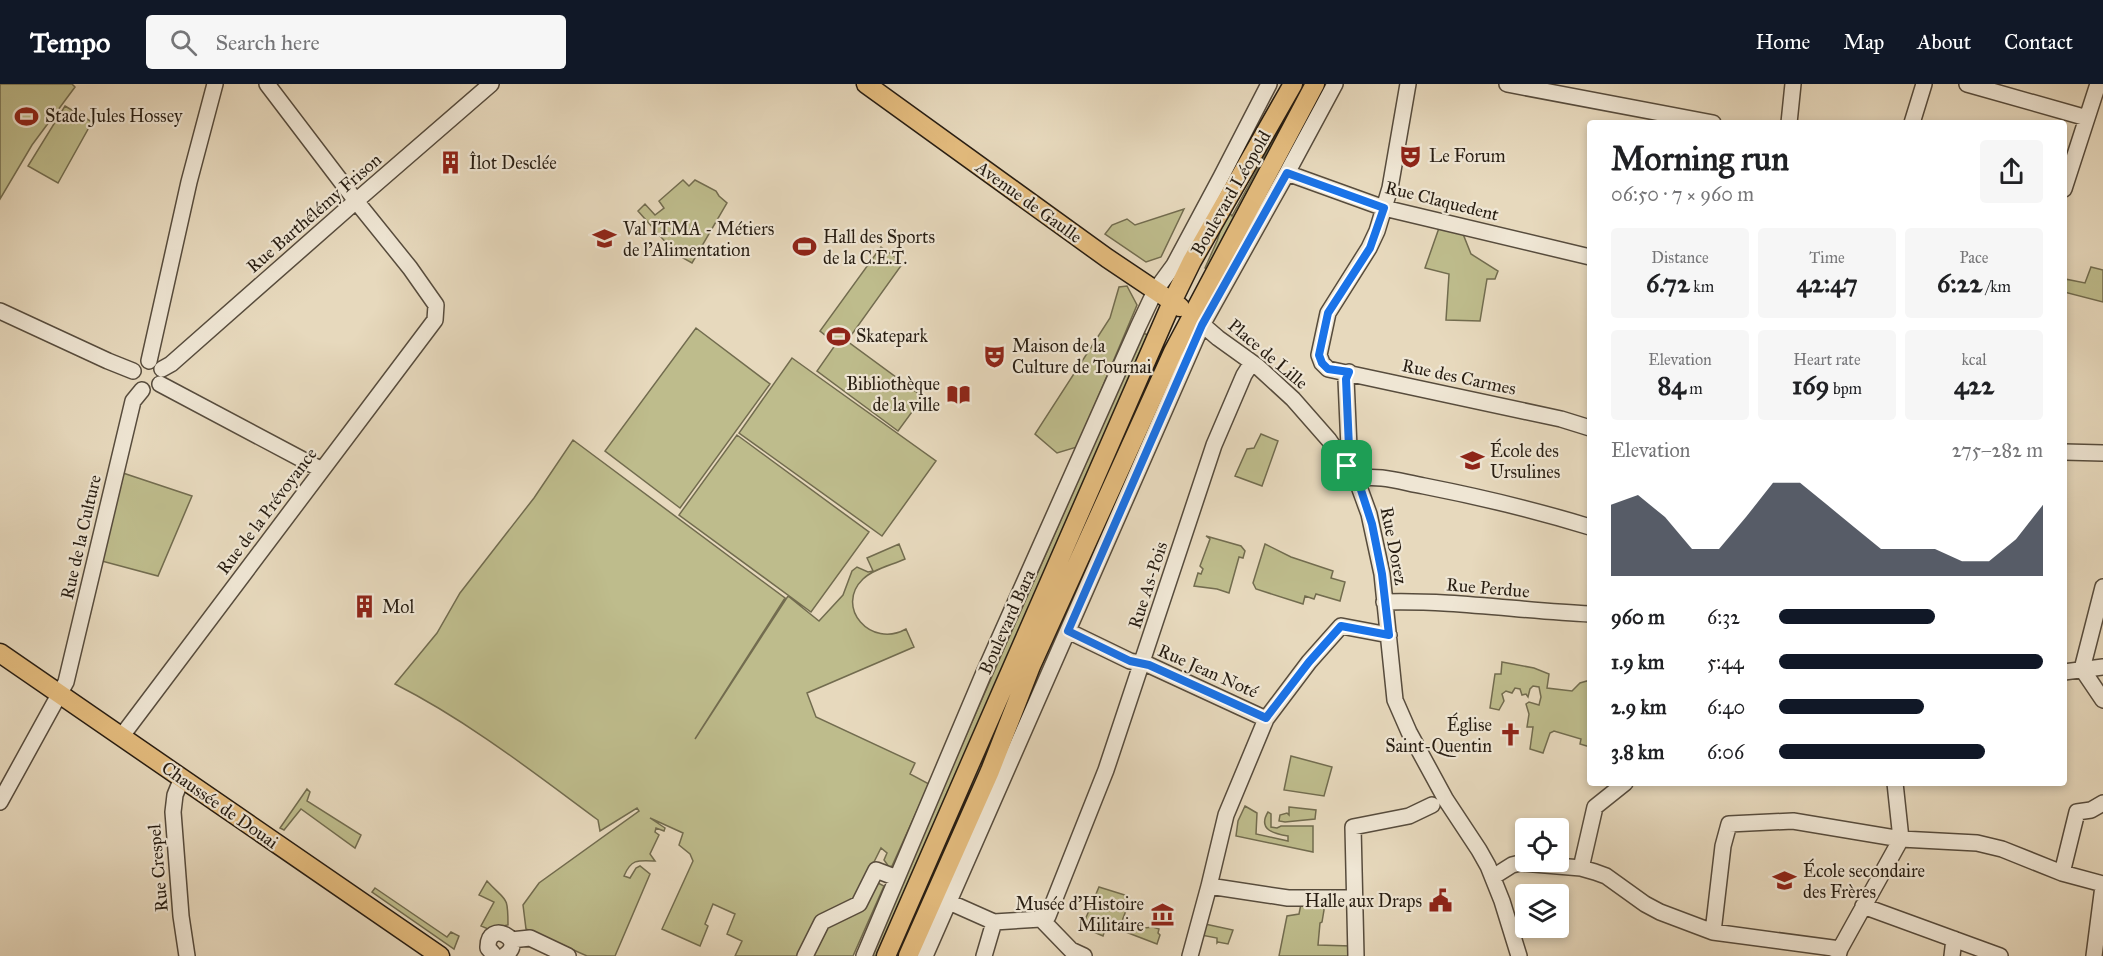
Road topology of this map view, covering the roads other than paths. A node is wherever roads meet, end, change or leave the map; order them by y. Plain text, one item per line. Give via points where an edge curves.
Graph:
1 (215, 84) edge
2 (267, 84) edge
3 (491, 84) edge
4 (1269, 84) edge
5 (1293, 84) edge
6 (1315, 84) edge
7 (1335, 84) edge
8 (1408, 84) edge
9 (1507, 84) edge
10 (1793, 84) edge
11 (1924, 84) edge
12 (1967, 84) edge
13 (2098, 84) edge
14 (867, 85) edge
15 (2087, 118) junction
16 (1697, 120) edge
17 (1789, 120) edge
18 (1912, 120) edge
19 (1287, 173) junction
20 (2067, 180) edge
21 (356, 201) junction
22 (1384, 208) junction
23 (1587, 256) edge
24 (1155, 291) junction
25 (0, 311) edge
26 (1186, 312) junction
27 (1251, 364) junction
28 (133, 371) junction
29 (157, 371) junction
30 (1349, 372) junction
31 (142, 390) junction
32 (1587, 427) edge
33 (2067, 452) edge
34 (2103, 453) edge
35 (1347, 466) junction
36 (322, 470) junction
37 (1356, 479) junction
38 (1587, 526) edge
39 (2103, 587) edge
40 (1384, 602) junction
41 (1587, 614) edge
42 (1068, 631) junction
43 (1389, 635) junction
44 (0, 653) edge
45 (1142, 664) junction
46 (2103, 667) edge
47 (2082, 669) junction
48 (2067, 672) edge
49 (60, 694) junction
50 (2103, 700) edge
51 (1266, 718) junction
52 (121, 737) junction
53 (182, 778) junction
54 (1620, 786) edge
55 (1895, 786) edge
56 (0, 802) edge
57 (1439, 802) junction
58 (2103, 803) edge
59 (1901, 839) junction
60 (1581, 868) junction
61 (2062, 873) junction
62 (1493, 877) junction
63 (897, 878) junction
64 (2103, 885) edge
65 (1209, 886) junction
66 (1353, 898) junction
67 (949, 902) junction
68 (1863, 906) junction
69 (1044, 921) junction
70 (994, 922) junction
71 (1713, 932) junction
72 (1954, 939) junction
73 (511, 940) junction
74 (1839, 952) edge
75 (1075, 954) edge
76 (188, 956) edge
77 (440, 956) edge
78 (495, 956) edge
79 (504, 956) edge
80 (568, 956) edge
81 (805, 956) edge
82 (864, 956) edge
83 (886, 956) edge
84 (908, 956) edge
85 (925, 956) edge
86 (984, 956) edge
87 (1190, 956) edge
88 (1356, 956) edge
89 (1519, 956) edge
90 (1952, 956) edge
91 (2000, 956) edge
92 (2094, 956) edge

1 - 29 street via 189,182
2 - 21 street
3 - 21 street, Rue Barthélémy Frison
4 - 24 street, Boulevard Léopold via 1174,265
5 - 26 main road, Boulevard Léopold via 1192,261
6 - 26 main road, Boulevard Léopold
7 - 19 street
8 - 22 street
9 - 16 street
10 - 17 street
11 - 18 street
12 - 15 street
13 - 15 street
14 - 24 main road, Avenue de Gaulle
15 - 20 street
19 - 22 street, Rue Claquedent
19 - 26 street
21 - 29 street, Rue Barthélémy Frison via 171,364
21 - 36 street, Rue de la Prévoyance via 436,305 435,320
22 - 23 street, Rue Claquedent
22 - 30 street, Rue des Carmes via 1370,248 1328,313 1319,355 1328,369
24 - 26 main road, Avenue de Gaulle
24 - 63 street, Boulevard Bara
25 - 28 street
26 - 27 street, Place de Lille
26 - 42 street
26 - 83 main road, Boulevard Bara
26 - 84 main road via 1129,421 1114,465 1112,490 1031,666 990,771
27 - 35 street, Place de Lille via 1293,399
27 - 45 street, Rue As-Pois via 1214,445
28 - 29 street via 142,361
28 - 31 street via 134,382
29 - 31 street via 152,390
29 - 36 street
30 - 32 street, Rue des Carmes
30 - 35 street
31 - 49 street, Rue de la Culture via 134,401
33 - 34 street
35 - 37 street, Rue Dorez
36 - 52 street, Rue de la Prévoyance
37 - 38 street via 1371,476 1459,493
37 - 40 street, Rue Dorez via 1372,524
39 - 47 street
40 - 41 street, Rue Perdue
40 - 43 street, Rue Dorez
42 - 45 street, Rue Jean Noté
42 - 67 street
43 - 51 street via 1341,626
43 - 57 street, Rue Dorez via 1395,700
44 - 49 main road, Chaussée de Douai
45 - 51 street, Rue Jean Noté
45 - 69 street, Rue As-Pois via 1096,796
46 - 47 street
47 - 48 street
47 - 50 street
49 - 52 main road, Chaussée de Douai
49 - 56 street, Rue de la Culture
51 - 65 street via 1226,814
52 - 53 main road, Chaussée de Douai
53 - 76 street, Rue Crespel via 173,812
53 - 77 main road, Chaussée de Douai
54 - 60 street via 1595,807
55 - 59 street
57 - 62 street, Rue Dorez via 1479,850
57 - 66 street via 1409,816 1353,827
58 - 61 street via 2077,812
59 - 61 street via 1977,843
59 - 68 street
59 - 71 street via 1793,821 1729,824
60 - 62 street via 1520,863
60 - 71 street via 1606,876 1660,912
61 - 64 street
62 - 89 street, Rue Dorez
63 - 81 street via 876,870 859,904 822,922
63 - 82 street, Boulevard Bara
64 - 92 street
65 - 66 street via 1288,898
65 - 87 street
66 - 88 street
67 - 70 street
67 - 85 street
68 - 72 street
68 - 74 street
69 - 70 street via 1037,918
69 - 75 street
70 - 86 street
71 - 74 street
72 - 90 street
72 - 91 street
73 - 78 street via 502,933 491,937 488,948
73 - 79 street via 510,951
73 - 80 street via 531,938

